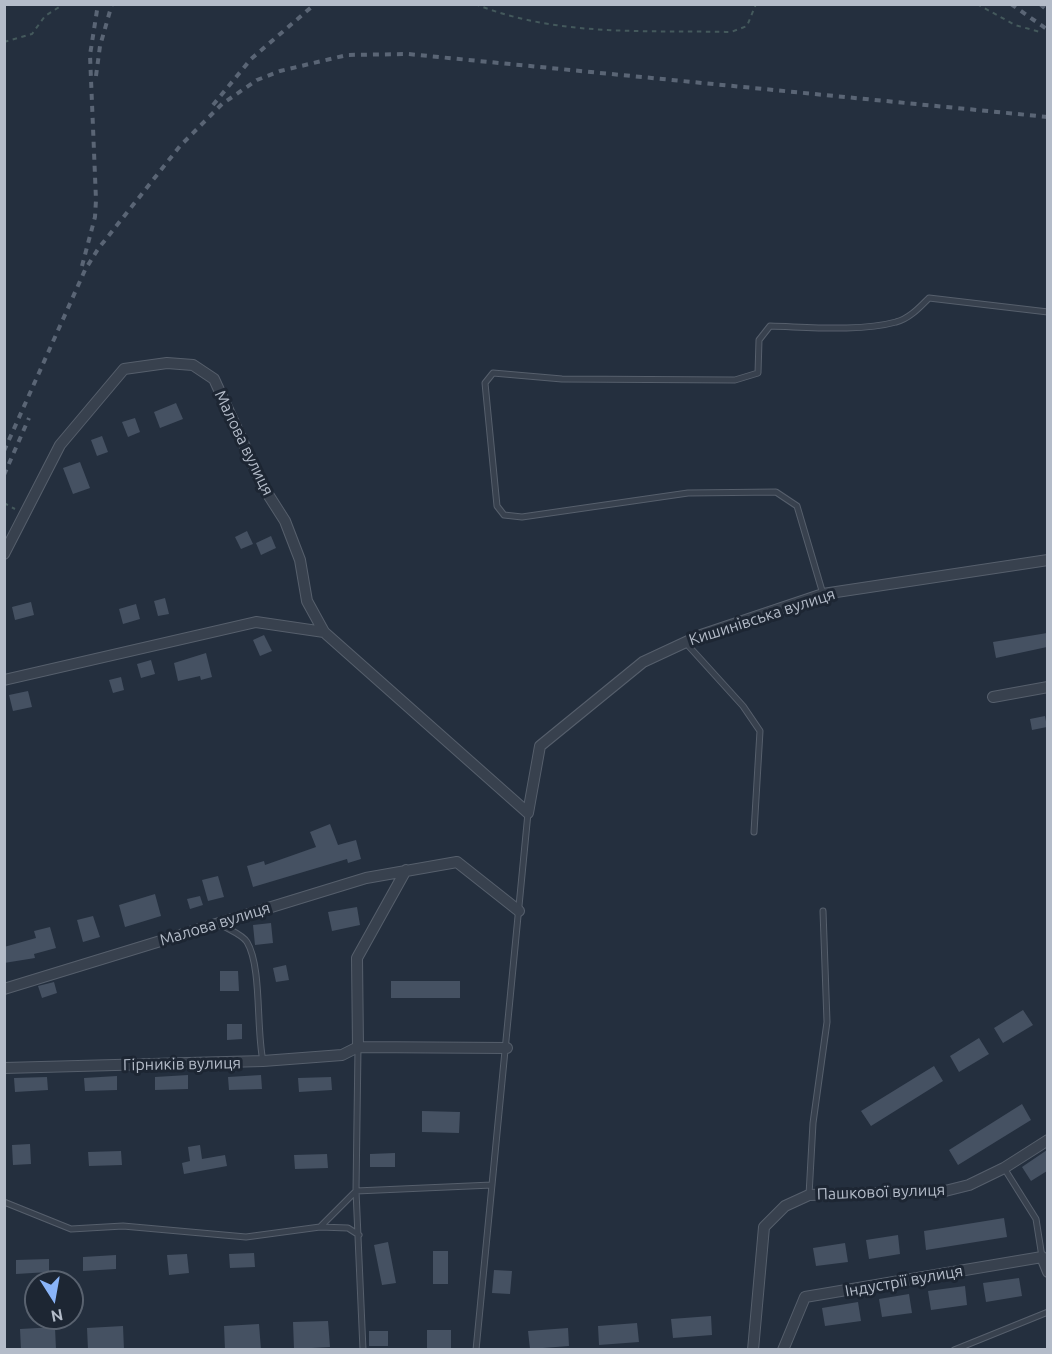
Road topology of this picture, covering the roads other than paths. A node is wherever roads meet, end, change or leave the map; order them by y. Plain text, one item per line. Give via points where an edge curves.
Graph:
1 (1047, 312) edge
2 (4, 554) edge
3 (1047, 560) edge
4 (823, 594) junction
5 (324, 632) junction
6 (685, 642) junction
7 (4, 681) edge
8 (1047, 687) edge
9 (993, 697) dead end
10 (528, 813) junction
11 (754, 832) dead end
12 (406, 870) junction
13 (519, 911) junction
14 (823, 911) dead end
15 (218, 922) junction
16 (4, 989) edge
17 (358, 1047) junction
18 (507, 1048) junction
19 (263, 1062) junction
20 (4, 1068) edge
21 (1047, 1140) edge
22 (1004, 1168) junction
23 (492, 1185) junction
24 (356, 1191) junction
25 (809, 1195) junction
26 (4, 1203) edge
27 (320, 1227) junction
28 (359, 1235) junction
29 (1042, 1257) junction
30 (1047, 1272) edge
31 (1047, 1312) edge
32 (363, 1350) edge
33 (476, 1350) edge
34 (753, 1350) edge
35 (783, 1350) edge
36 (954, 1350) edge

1 - 4 lane via 929,298 897,322 838,327 770,326 759,340 758,373 735,380 562,379 493,373 485,383 497,506 504,515 522,517 688,493 776,492 798,506
2 - 5 street, Малова вулиця via 60,445 124,369 167,363 193,365 214,380 264,488 285,521 300,560 307,601
3 - 4 street, Кишинівська вулиця
4 - 6 street, Кишинівська вулиця
5 - 7 street via 256,622
5 - 10 street, Малова вулиця
6 - 10 street, Кишинівська вулиця via 644,662 540,746
6 - 11 lane via 760,731
8 - 9 street
10 - 13 lane
12 - 13 street, Малова вулиця via 457,862
12 - 15 street, Малова вулиця
12 - 17 street via 357,958
13 - 18 lane
14 - 25 lane via 827,1022 813,1123
15 - 16 street, Малова вулиця
15 - 19 lane via 246,940 255,963 258,1040
17 - 18 street, Гірників вулиця
17 - 19 street, Гірників вулиця via 342,1055
17 - 24 lane
18 - 23 lane
19 - 20 street, Гірників вулиця
21 - 22 street, Пашкової вулиця
22 - 25 street, Пашкової вулиця via 969,1185 945,1191
22 - 29 lane via 1036,1219
23 - 24 lane
23 - 33 lane
24 - 27 lane
24 - 28 lane
25 - 34 street, Пашкової вулиця via 785,1206 764,1227
26 - 27 lane via 71,1229 123,1226 246,1237
27 - 28 lane via 348,1228
28 - 32 lane
29 - 30 street
29 - 35 street, Індустрії вулиця via 805,1298
31 - 36 lane

